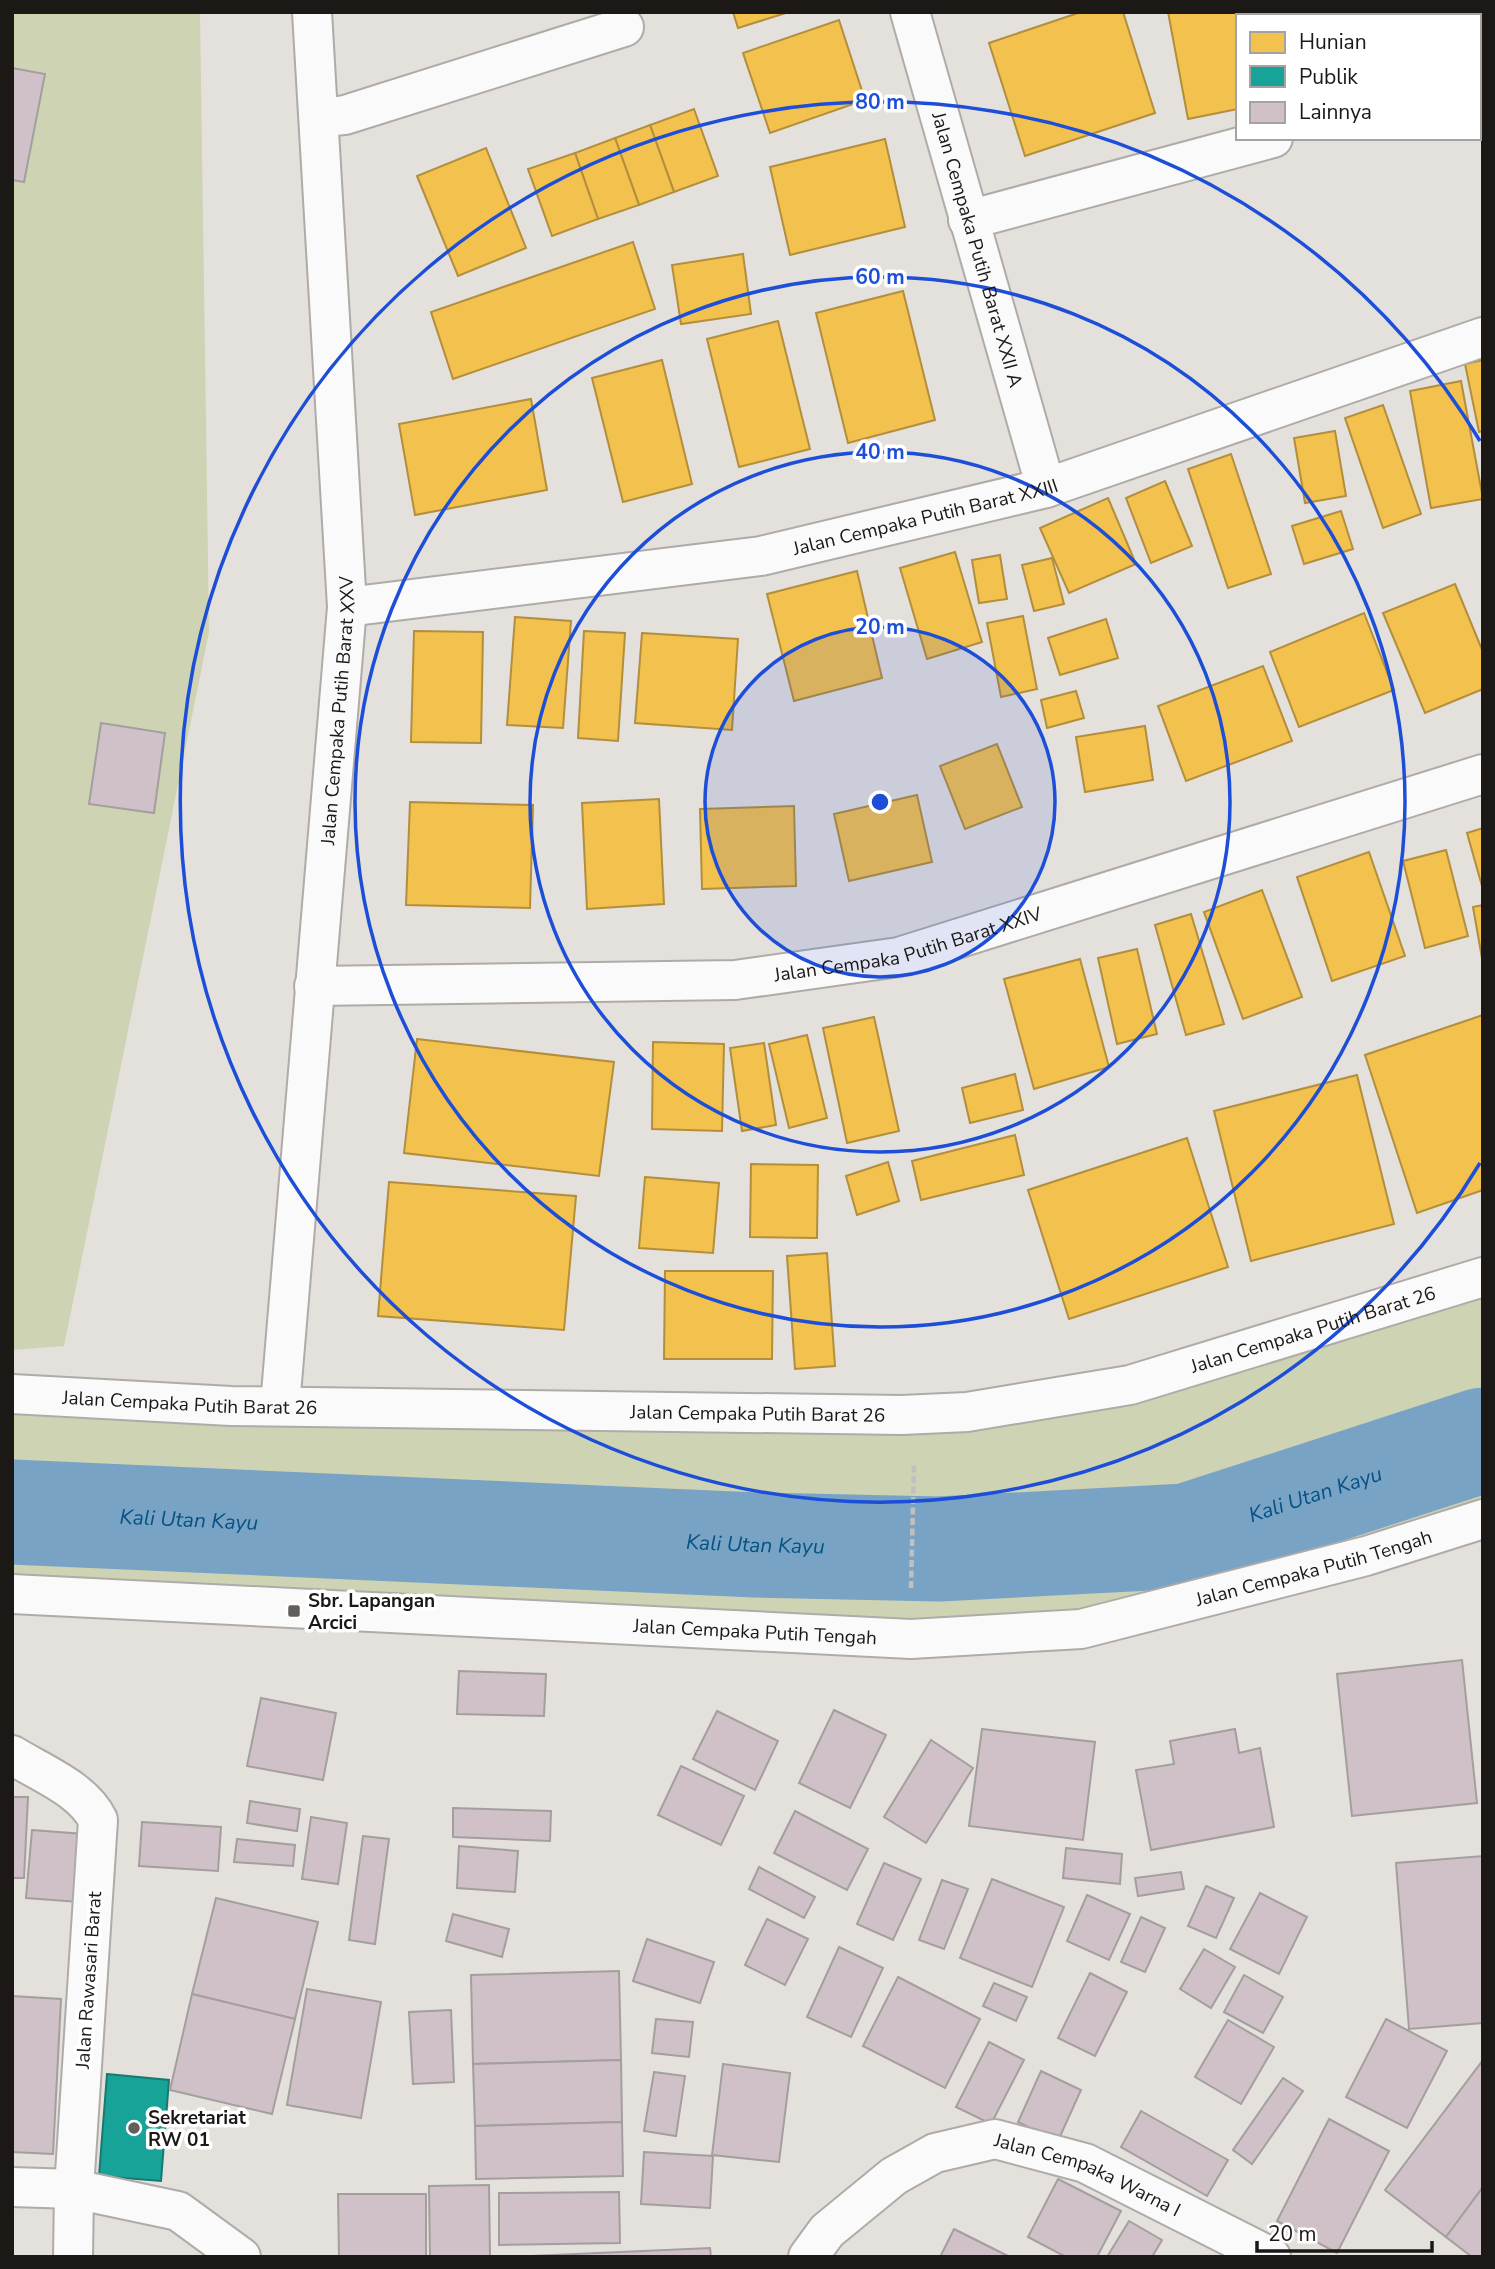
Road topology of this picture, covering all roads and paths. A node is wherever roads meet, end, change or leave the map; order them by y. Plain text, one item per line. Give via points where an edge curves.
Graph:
1 (313, 12) edge
2 (910, 12) edge
3 (624, 27) dead end
4 (319, 118) junction
5 (1266, 140) edge
6 (968, 220) junction
7 (1483, 337) edge
8 (1046, 488) junction
9 (347, 607) junction
10 (1483, 774) edge
11 (314, 986) junction
12 (1483, 1278) edge
13 (12, 1394) edge
14 (280, 1406) junction
15 (914, 1487) dead end
16 (1483, 1519) edge
17 (911, 1583) dead end
18 (12, 1594) edge
19 (12, 1755) edge
20 (12, 2187) edge
21 (74, 2189) junction
22 (73, 2257) edge
23 (241, 2257) edge
24 (808, 2257) edge
25 (1270, 2257) edge

1 - 4 street, Jalan Cempaka Putih Barat XXV
2 - 6 street, Jalan Cempaka Putih Barat XXII A
3 - 4 street via 345,115
4 - 9 street, Jalan Cempaka Putih Barat XXV
5 - 6 street
6 - 8 street, Jalan Cempaka Putih Barat XXII A
7 - 8 street, Jalan Cempaka Putih Barat XXIII
8 - 9 street, Jalan Cempaka Putih Barat XXIII via 761,556
9 - 11 street, Jalan Cempaka Putih Barat XXV
10 - 11 street, Jalan Cempaka Putih Barat XXIV via 899,957 735,980
11 - 14 street, Jalan Cempaka Putih Barat XXV
12 - 14 street, Jalan Cempaka Putih Barat 26 via 1130,1385 967,1412 528,1412
13 - 14 street, Jalan Cempaka Putih Barat 26
15 - 17 path
16 - 18 street, Jalan Cempaka Putih Tengah via 1366,1556 1082,1629 911,1639
19 - 21 street, Jalan Rawasari Barat via 79,1796 98,1820
20 - 21 street
21 - 22 street, Jalan Rawasari Barat
21 - 23 street via 178,2211
24 - 25 street, Jalan Cempaka Warna I via 827,2231 894,2176 935,2153 995,2139 1085,2163

